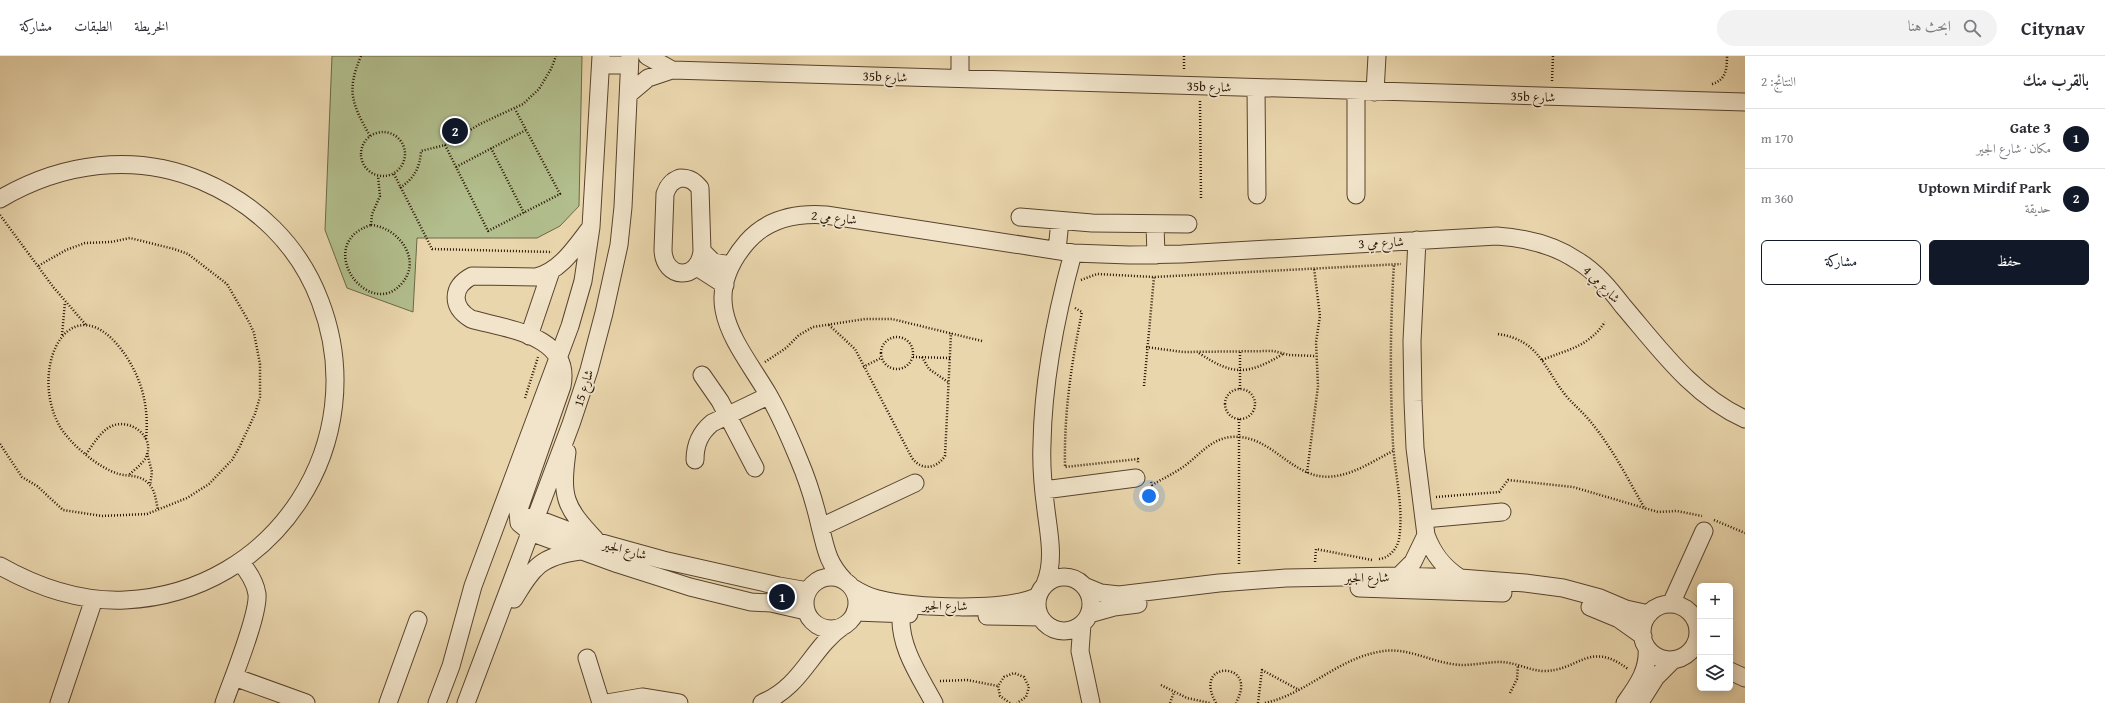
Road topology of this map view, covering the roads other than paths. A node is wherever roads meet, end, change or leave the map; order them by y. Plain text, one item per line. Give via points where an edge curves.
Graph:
1 (647, 56) edge
2 (960, 56) edge
3 (1377, 56) edge
4 (601, 60) edge
5 (629, 61) edge
6 (672, 70) junction
7 (960, 78) junction
8 (1256, 88) junction
9 (1356, 91) junction
10 (1375, 92) junction
11 (629, 94) junction
12 (1745, 102) edge
13 (1256, 195) dead end
14 (1356, 195) dead end
15 (0, 199) edge
16 (1020, 217) dead end
17 (1060, 221) junction
18 (1188, 224) dead end
19 (1156, 225) junction
20 (591, 228) junction
21 (1418, 240) junction
22 (1065, 252) junction
23 (1156, 255) junction
24 (699, 259) junction
25 (731, 265) junction
26 (556, 267) junction
27 (725, 285) junction
28 (536, 339) junction
29 (559, 357) junction
30 (702, 375) dead end
31 (768, 396) junction
32 (728, 414) junction
33 (1745, 419) edge
34 (571, 424) junction
35 (695, 460) dead end
36 (755, 468) dead end
37 (1142, 475) road end
38 (914, 483) dead end
39 (1044, 490) junction
40 (1502, 512) dead end
41 (518, 518) junction
42 (532, 525) junction
43 (821, 527) junction
44 (1425, 527) junction
45 (495, 531) junction
46 (1704, 531) dead end
47 (598, 542) junction
48 (1050, 548) junction
49 (582, 550) junction
50 (826, 552) junction
51 (240, 562) junction
52 (0, 566) edge
53 (1399, 576) junction
54 (1460, 578) junction
55 (761, 581) junction
56 (1078, 582) junction
57 (849, 584) junction
58 (812, 586) junction
59 (1042, 590) junction
60 (94, 599) junction
61 (751, 602) junction
62 (1671, 604) junction
63 (855, 612) junction
64 (500, 614) junction
65 (901, 614) junction
66 (1649, 614) junction
67 (809, 616) junction
68 (1040, 617) junction
69 (1086, 619) junction
70 (418, 620) dead end
71 (844, 625) junction
72 (1697, 626) edge
73 (1056, 630) junction
74 (1697, 638) edge
75 (1645, 642) junction
76 (818, 650) junction
77 (587, 658) dead end
78 (1675, 659) junction
79 (1082, 660) junction
80 (1697, 660) edge
81 (1733, 660) edge
82 (1745, 666) edge
83 (1733, 672) edge
84 (234, 677) junction
85 (1745, 678) edge
86 (59, 703) edge
87 (224, 703) edge
88 (306, 703) edge
89 (388, 703) edge
90 (438, 703) edge
91 (466, 703) edge
92 (601, 703) edge
93 (607, 703) edge
94 (679, 703) edge
95 (762, 703) edge
96 (934, 703) edge
97 (1091, 703) edge
98 (1625, 703) edge
99 (1640, 703) edge

1 - 6 street, 35b شارع
2 - 7 street
3 - 10 street
4 - 5 street
4 - 20 street
5 - 11 street, شارع 15
6 - 7 street, 35b شارع
6 - 11 street, 35b شارع via 648,78
7 - 8 street, 35b شارع
8 - 9 street, 35b شارع
8 - 13 street
9 - 10 street, 35b شارع
9 - 14 street
10 - 12 street, 35b شارع
11 - 34 street, شارع 15 via 626,168 618,245 604,313
15 - 51 street via 22,186 54,173 88,166 122,164 156,167 190,176 221,189 250,208 276,230 298,257 315,287 327,319 336,380 332,422 323,454 309,486 290,515 267,540
16 - 17 street
17 - 19 street
17 - 22 street
18 - 19 street
19 - 23 street
20 - 26 street
20 - 29 street via 583,281
21 - 23 street, شارع مي 3
21 - 33 street, شارع مي 4 via 1514,237 1564,252 1604,283 1693,385 1713,402
21 - 44 street, شارع مي 3 via 1412,341 1413,401 1415,448
22 - 23 street, شارع مي 3
22 - 25 street, شارع مي 2 via 811,214 789,217 763,228 750,238
22 - 39 street via 1048,363 1042,443
24 - 24 street via 700,188 688,178 680,178 667,186 665,194 663,258 666,266 681,273 690,272
24 - 25 street
24 - 27 street
25 - 27 street, شارع مي 2
26 - 28 street
26 - 28 street via 536,277 472,276 463,280 458,288 457,302 463,314 471,319
27 - 31 street, شارع مي 2 via 726,321 735,343
28 - 29 street
29 - 41 street via 563,371 562,386
29 - 45 street
30 - 32 street
31 - 32 street
31 - 43 street, شارع مي 2 via 801,463
32 - 35 street via 705,429 697,444
32 - 36 street
34 - 42 street, شارع 15
34 - 47 street via 564,474 565,494 577,519
37 - 39 street
38 - 43 street
39 - 48 street
40 - 44 street
41 - 42 street via 522,526
41 - 45 street via 505,523
42 - 47 street, شارع الجير
42 - 49 street, شارع الجير
42 - 64 street, شارع 15
43 - 50 street, شارع مي 2
44 - 53 street via 1415,558
44 - 54 street, شارع مي 3 via 1433,551 1442,564
45 - 90 street via 473,586
46 - 62 street
47 - 55 street, شارع الجير
48 - 56 street
48 - 59 street via 1051,566
49 - 61 street, شارع الجير via 654,576
49 - 64 street via 561,553 536,566
50 - 57 street, شارع مي 2 via 833,567
50 - 58 street, شارع مي 2
51 - 60 street via 214,577 185,589 125,600
51 - 84 street via 254,582 256,606
52 - 60 street via 45,588
53 - 54 street, شارع الجير
53 - 56 street, شارع الجير via 1252,580 1119,595 1101,594
54 - 66 street, شارع الجير via 1563,588
55 - 58 street, شارع الجير via 781,580
55 - 61 street via 760,591
56 - 59 street via 1058,578
56 - 69 street via 1091,602
57 - 58 street via 826,577
57 - 59 street, شارع الجير via 877,599 928,605 1014,604
57 - 63 street via 857,600
58 - 67 street via 805,601
59 - 68 street via 1037,610
60 - 86 street
61 - 67 street, شارع الجير via 775,604
62 - 66 street via 1655,608
62 - 72 street via 1687,609 1693,615
63 - 65 street, شارع الجير
63 - 71 street
64 - 91 street, شارع 15
65 - 68 street, شارع الجير
65 - 96 street via 904,644
66 - 75 street via 1642,629
67 - 71 street via 826,628
67 - 76 street via 817,634
68 - 73 street via 1044,623
69 - 73 street via 1070,631
69 - 75 street, شارع الجير via 1118,606 1292,590 1366,588 1497,592 1536,596 1587,606 1619,619
69 - 79 street via 1079,642
70 - 89 street
71 - 76 street
73 - 79 street
74 - 78 street via 1690,652
75 - 78 street via 1658,657
75 - 98 street via 1647,664
76 - 95 street via 797,679
77 - 92 street
78 - 80 street
78 - 99 street via 1656,677
79 - 97 street
81 - 82 street
83 - 85 street
84 - 87 street
84 - 88 street
93 - 94 street via 642,697

